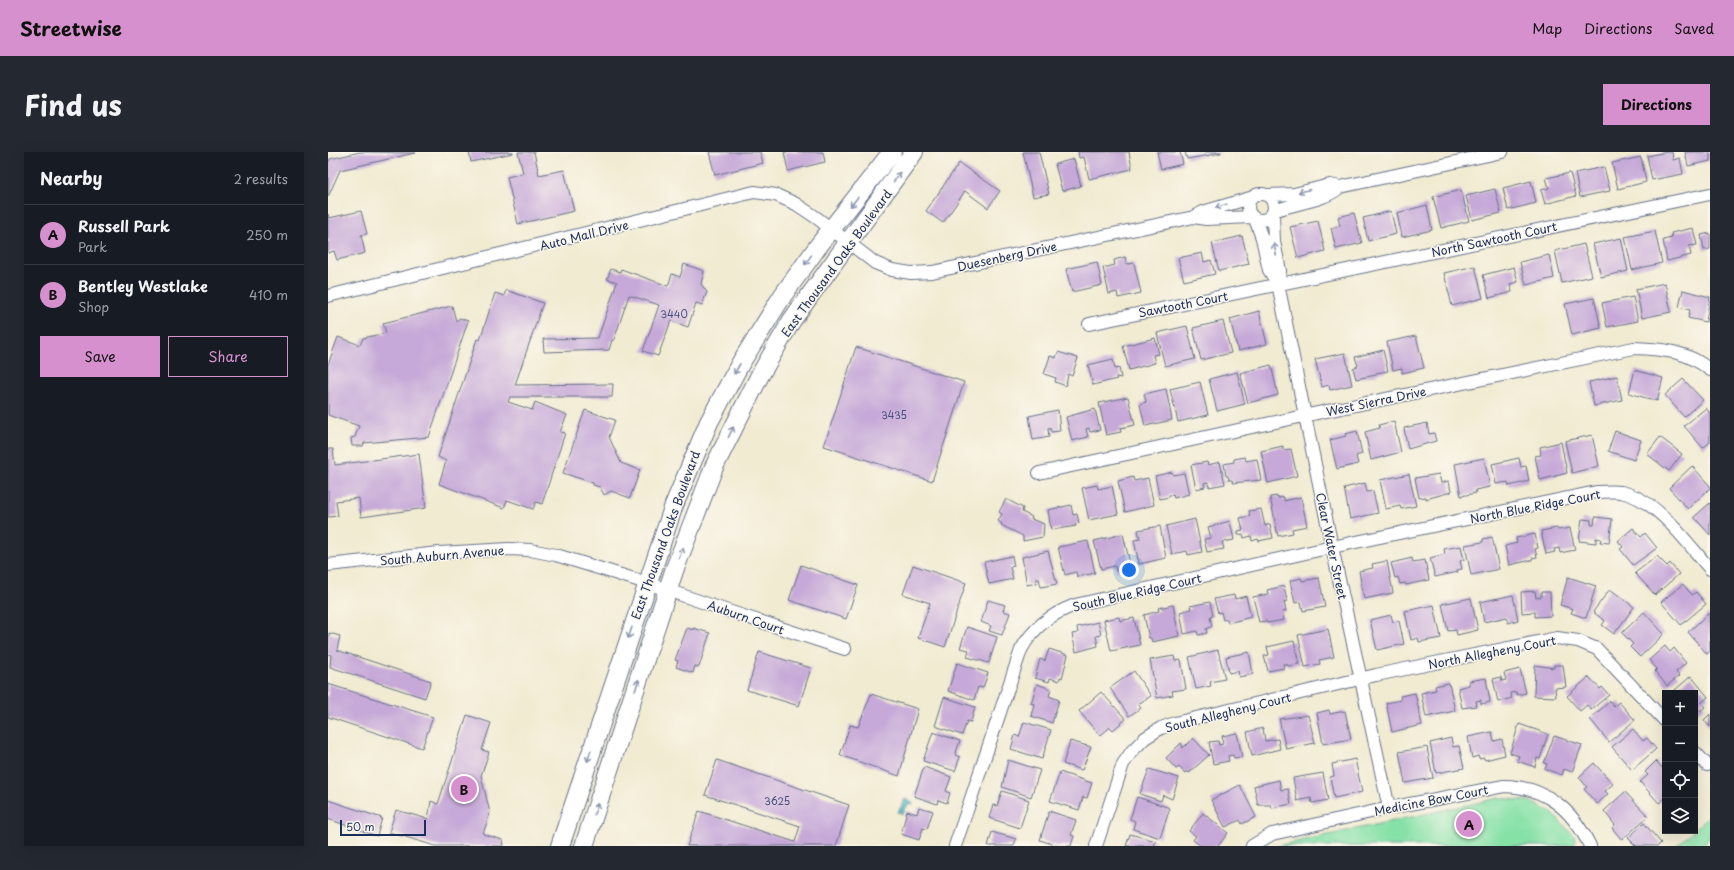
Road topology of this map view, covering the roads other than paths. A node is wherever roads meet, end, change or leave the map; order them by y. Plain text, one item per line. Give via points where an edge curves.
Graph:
1 (892, 152) edge
2 (914, 152) edge
3 (1499, 152) edge
4 (1340, 187) junction
5 (1710, 194) edge
6 (1268, 195) junction
7 (1250, 198) junction
8 (1273, 212) junction
9 (1194, 217) junction
10 (1253, 218) junction
11 (831, 229) junction
12 (848, 242) junction
13 (1278, 284) junction
14 (328, 296) edge
15 (1089, 324) dead end
16 (1710, 370) edge
17 (1305, 415) junction
18 (1039, 473) dead end
19 (1332, 547) junction
20 (328, 565) edge
21 (1710, 569) edge
22 (647, 583) junction
23 (668, 590) junction
24 (845, 648) dead end
25 (1360, 679) junction
26 (1662, 718) edge
27 (1698, 755) edge
28 (1707, 765) dead end
29 (1389, 808) junction
30 (560, 846) edge
31 (584, 846) edge
32 (955, 846) edge
33 (1096, 846) edge
34 (1252, 846) edge
35 (1590, 846) edge

1 -> 11 main road, East Thousand Oaks Boulevard
12 -> 2 main road, East Thousand Oaks Boulevard
3 - 4 street, Duesenberg Drive
4 -> 6 street, Duesenberg Drive via 1330,185 1294,194
4 - 8 street, Duesenberg Drive via 1332,195 1296,203
5 - 13 street, North Sawtooth Court
6 - 7 street, Duesenberg Drive via 1257,194
6 - 8 street via 1274,202
7 -> 9 street, Duesenberg Drive
7 - 10 street via 1248,210
8 - 10 street, Duesenberg Drive via 1267,219
13 -> 8 street, Clear Water Street via 1280,271 1273,237
9 - 10 street, Duesenberg Drive
9 - 12 street, Duesenberg Drive via 932,272 911,273 892,270 875,263
10 - 13 street, Clear Water Street via 1262,238 1269,270
11 - 12 street, Duesenberg Drive
11 - 14 street, Auto Mall Drive via 785,198 754,192
11 -> 22 main road, East Thousand Oaks Boulevard via 761,328 723,394 694,453
23 -> 12 main road, East Thousand Oaks Boulevard via 698,505 732,428 786,330
13 - 15 street, Sawtooth Court
13 - 17 street, Clear Water Street
16 - 17 street, West Sierra Drive via 1688,356 1664,349 1634,348
17 - 18 street, West Sierra Drive
17 - 19 street, Clear Water Street
19 - 21 street, North Blue Ridge Court via 1596,492 1620,492 1638,497 1654,508
19 - 25 street, Clear Water Street
19 - 32 street, South Blue Ridge Court via 1075,605 1044,620 1026,639 1015,662
20 - 22 street, South Auburn Avenue via 439,553 530,550 556,555
22 - 23 street, Auburn Court
22 -> 30 main road, East Thousand Oaks Boulevard
23 - 24 street, Auburn Court
31 -> 23 main road, East Thousand Oaks Boulevard
25 - 26 street, North Allegheny Court via 1557,638 1578,640 1597,649
25 - 29 street, Clear Water Street
25 - 33 street, South Allegheny Court via 1175,723 1153,733 1138,744 1123,764
27 - 28 street
29 - 34 street, Medicine Bow Court via 1272,834
29 - 35 street, Medicine Bow Court via 1504,786 1518,786 1542,792 1557,802 1583,832

